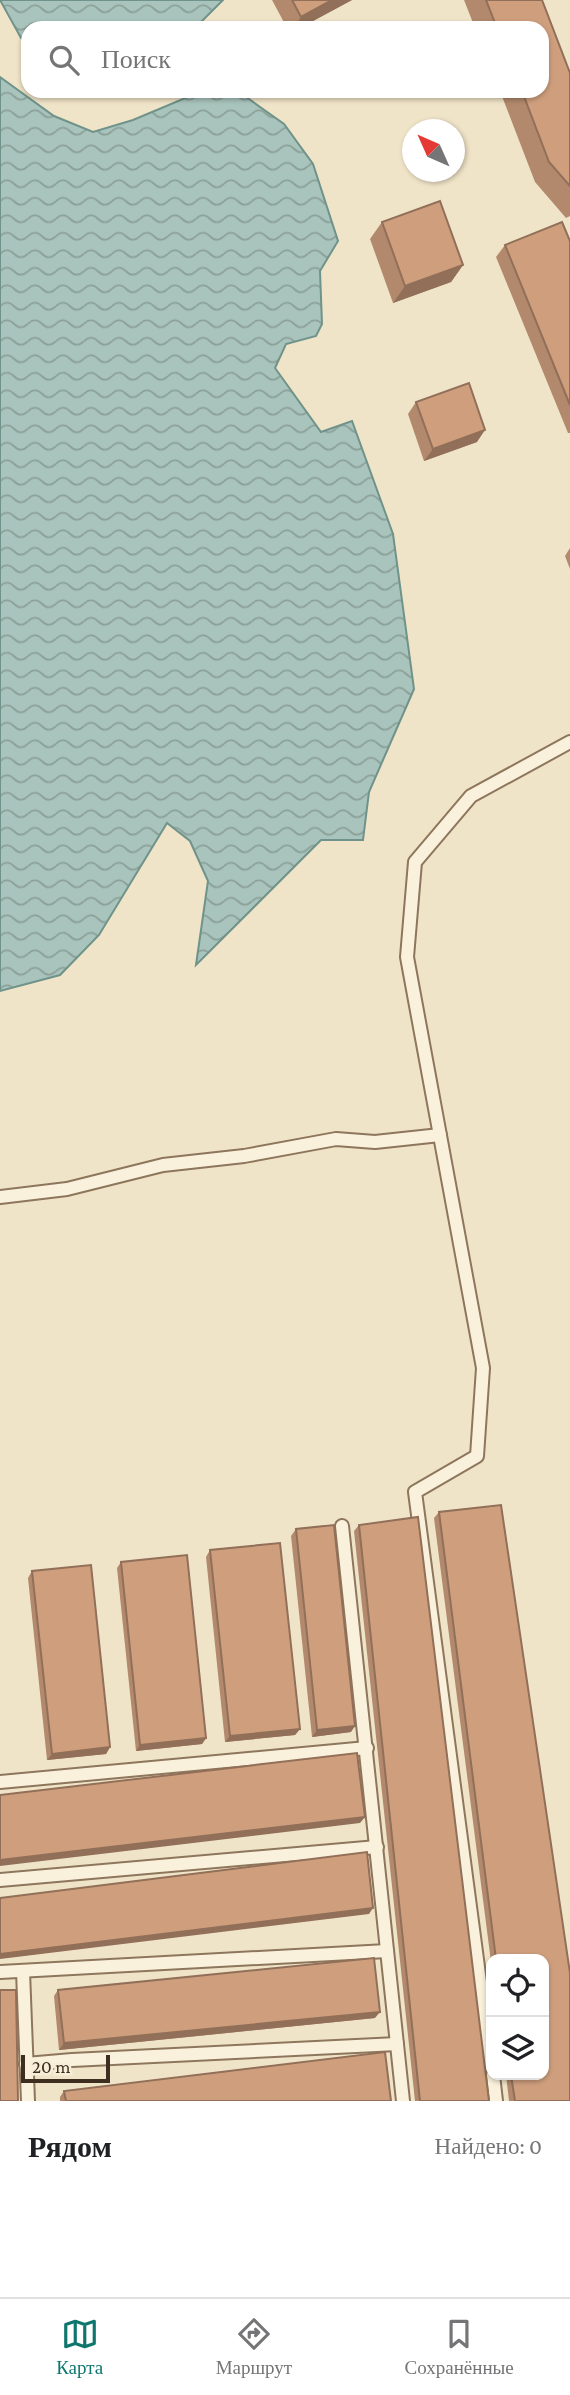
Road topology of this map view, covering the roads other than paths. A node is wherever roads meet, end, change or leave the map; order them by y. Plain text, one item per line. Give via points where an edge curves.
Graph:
1 (570, 741) edge
2 (440, 1135) junction
3 (0, 1197) edge
4 (342, 1526) dead end
5 (367, 1748) junction
6 (0, 1782) edge
7 (377, 1847) junction
8 (0, 1880) edge
9 (387, 1951) junction
10 (23, 1971) junction
11 (0, 1972) edge
12 (486, 2027) edge
13 (397, 2044) junction
14 (26, 2064) junction
15 (493, 2080) edge
16 (28, 2101) edge
17 (403, 2101) edge
18 (496, 2101) edge

1 - 2 lane via 471,796 415,862 407,957
2 - 3 lane via 375,1142 336,1139 163,1165 67,1189
2 - 12 lane via 483,1368 477,1456 415,1492
4 - 5 lane
5 - 6 lane
5 - 7 lane
7 - 8 lane
7 - 9 lane
9 - 10 lane
9 - 13 lane
10 - 11 lane
10 - 14 lane
13 - 14 lane
13 - 17 lane
14 - 16 lane
15 - 18 lane

